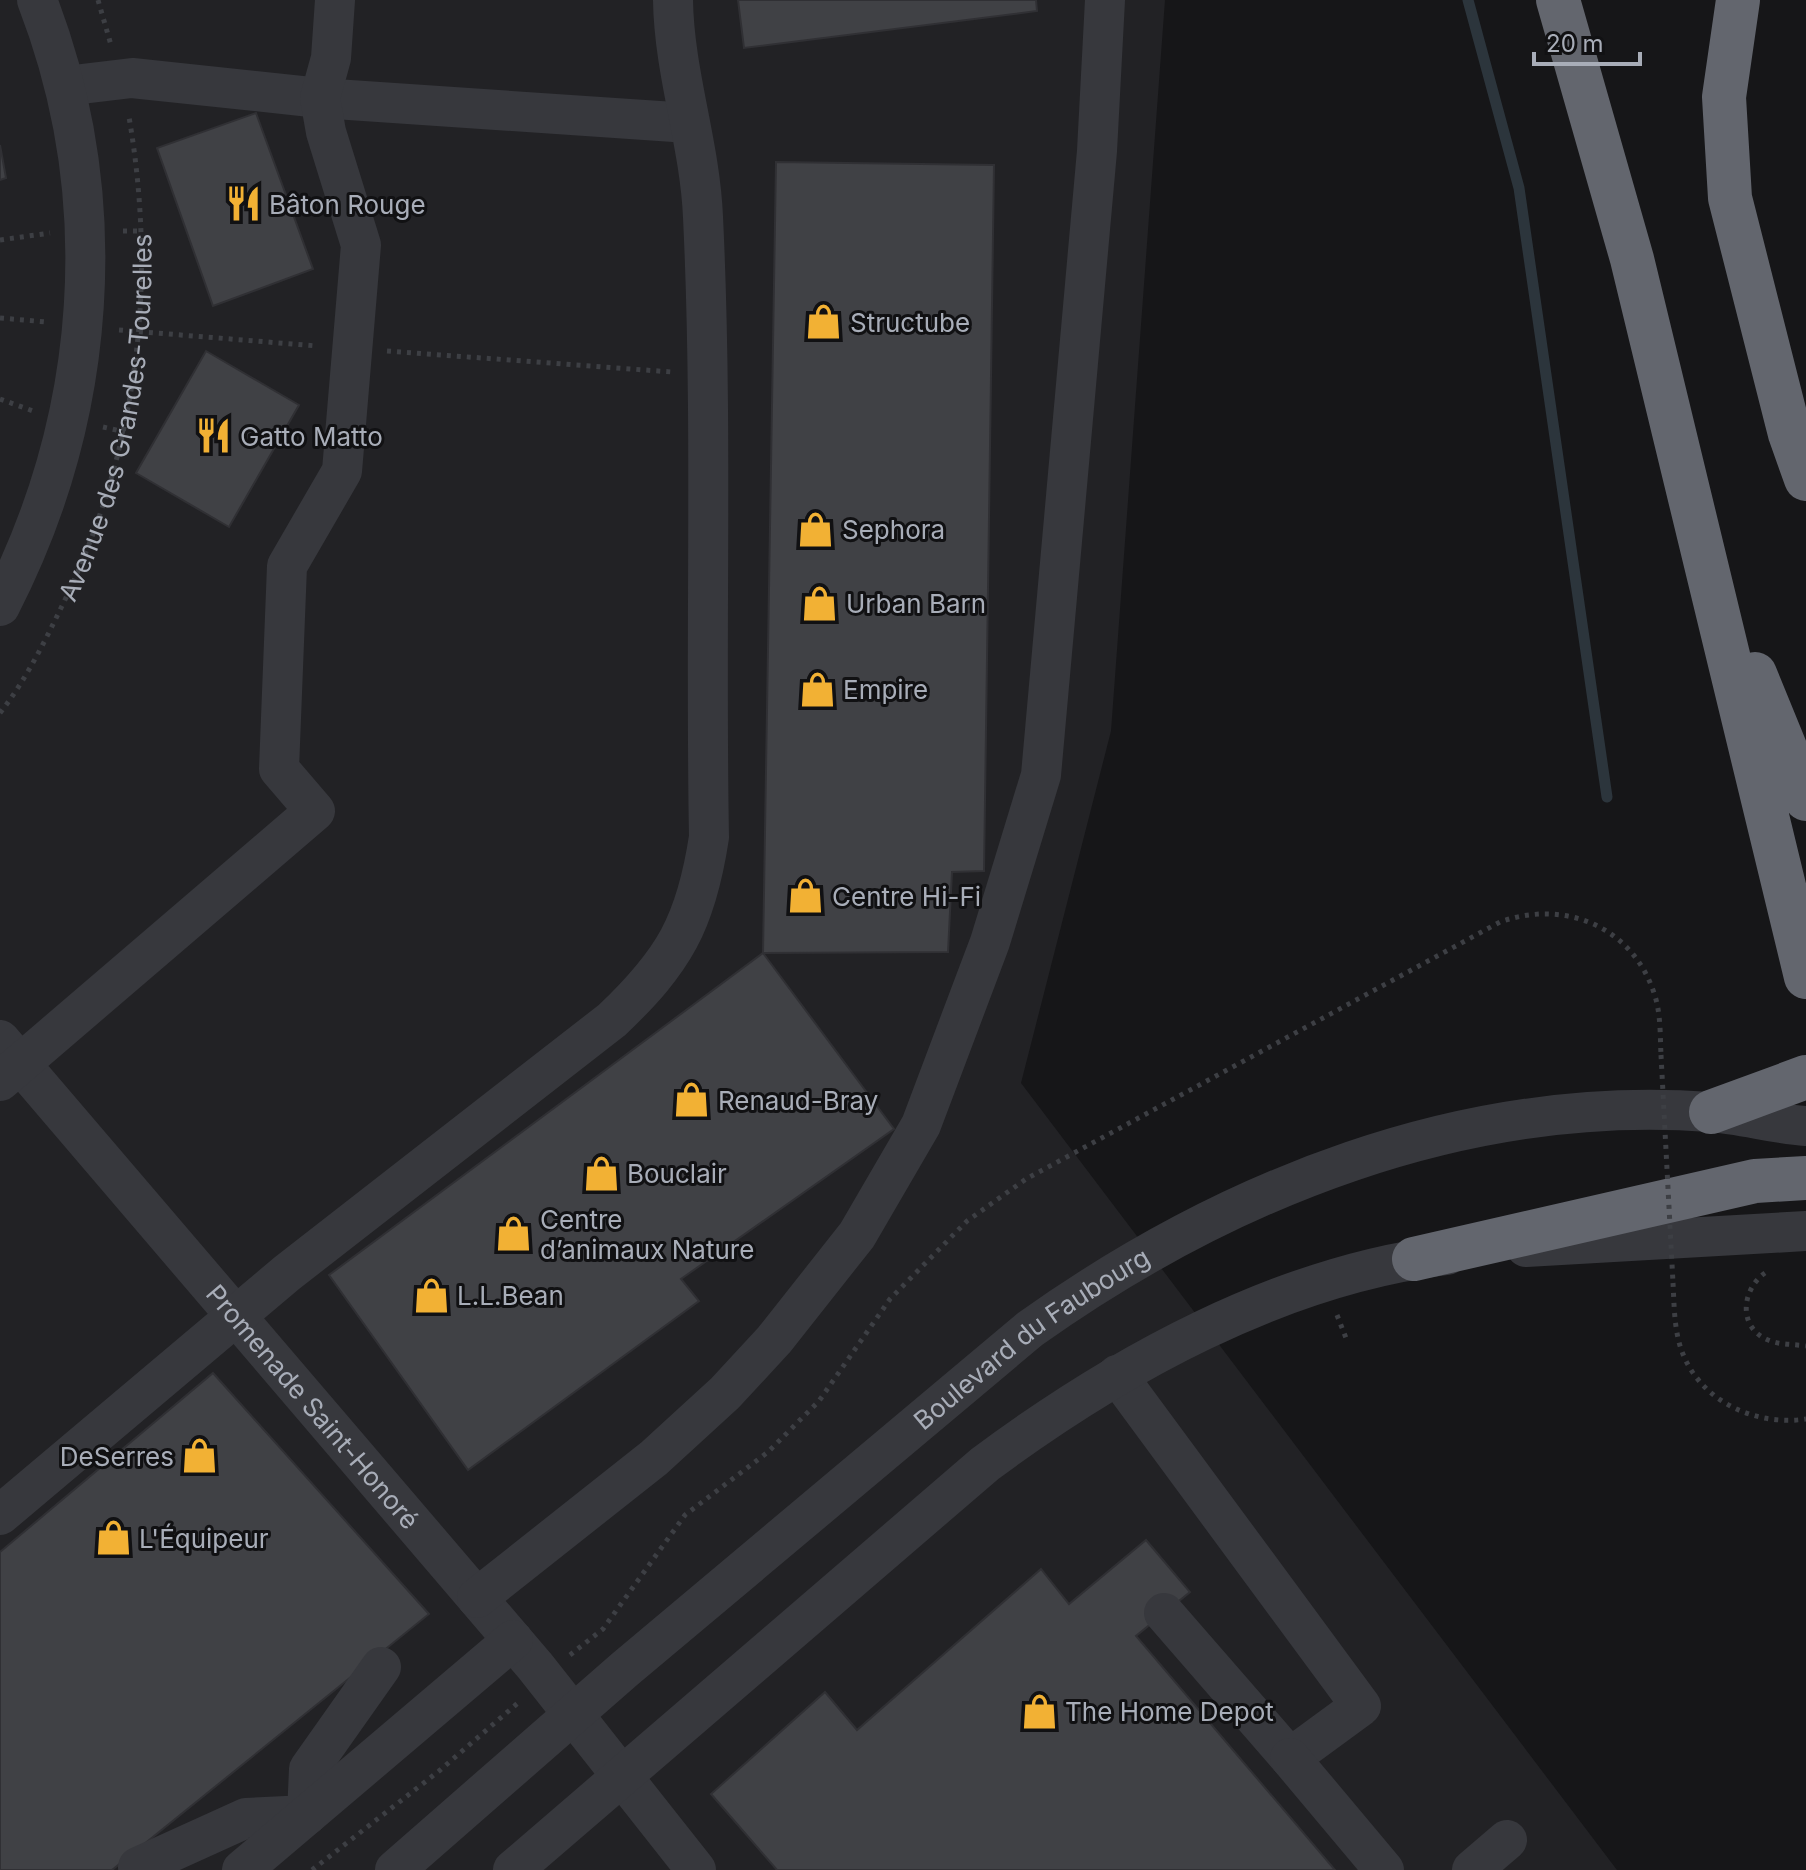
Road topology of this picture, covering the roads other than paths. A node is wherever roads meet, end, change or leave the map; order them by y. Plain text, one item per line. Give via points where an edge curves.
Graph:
1 (37, 0) edge
2 (335, 0) edge
3 (673, 0) edge
4 (1105, 0) edge
5 (1558, 0) edge
6 (1734, 16) edge
7 (65, 86) junction
8 (320, 98) junction
9 (689, 123) junction
10 (1754, 286) junction
11 (1806, 369) edge
12 (1806, 479) edge
13 (1698, 535) junction
14 (0, 606) edge
15 (1806, 799) edge
16 (1806, 977) edge
17 (7, 1062) edge
18 (1806, 1077) edge
19 (1711, 1112) junction
20 (1806, 1126) edge
21 (1806, 1178) edge
22 (1806, 1231) edge
23 (1414, 1259) junction
24 (235, 1315) junction
25 (1117, 1375) junction
26 (0, 1515) edge
27 (477, 1598) junction
28 (1164, 1613) dead end
29 (513, 1640) junction
30 (381, 1667) dead end
31 (574, 1715) junction
32 (1290, 1758) junction
33 (620, 1776) junction
34 (307, 1815) junction
35 (1507, 1840) dead end
36 (138, 1867) dead end
37 (242, 1870) edge
38 (395, 1870) edge
39 (513, 1870) edge
40 (696, 1870) edge
41 (1384, 1870) edge
42 (1472, 1870) edge

1 - 7 street, Avenue des Grandes-Tourelles
2 - 8 street via 331,58
3 - 9 street via 678,70
4 - 27 street via 1097,151 1041,775 990,942 921,1125 857,1235 764,1351 654,1458
5 - 13 highway via 1617,200
6 - 10 highway via 1724,97 1725,154 1735,227
7 - 8 street via 132,78
7 - 14 street, Avenue des Grandes-Tourelles via 86,233 77,383 49,491
8 - 9 street
8 - 17 street via 361,245 339,480 287,566 279,769 315,811
9 - 24 street via 703,213 709,837 702,887 681,939 649,985 612,1020
10 - 11 highway
10 - 12 highway
13 - 15 highway
13 - 16 highway
17 - 24 street, Promenade Saint-Honoré
18 - 19 highway
19 - 20 street, Boulevard du Faubourg
19 - 31 street, Boulevard du Faubourg via 1588,1114 1470,1130 1298,1179 1182,1233 1030,1329
21 - 23 highway via 1755,1181
22 - 23 street via 1540,1245
23 - 25 street via 1245,1313
24 - 26 street
24 - 27 street, Promenade Saint-Honoré
25 - 32 street via 1361,1706
25 - 33 street via 985,1464
27 - 29 street, Promenade Saint-Honoré
28 - 32 street
29 - 31 street, Promenade Saint-Honoré
29 - 34 street
30 - 34 street via 309,1769
31 - 33 street, Promenade Saint-Honoré
31 - 38 street, Boulevard du Faubourg
32 - 41 street
33 - 39 street
33 - 40 street, Promenade Saint-Honoré
34 - 36 street via 246,1818
34 - 37 street
35 - 42 street

